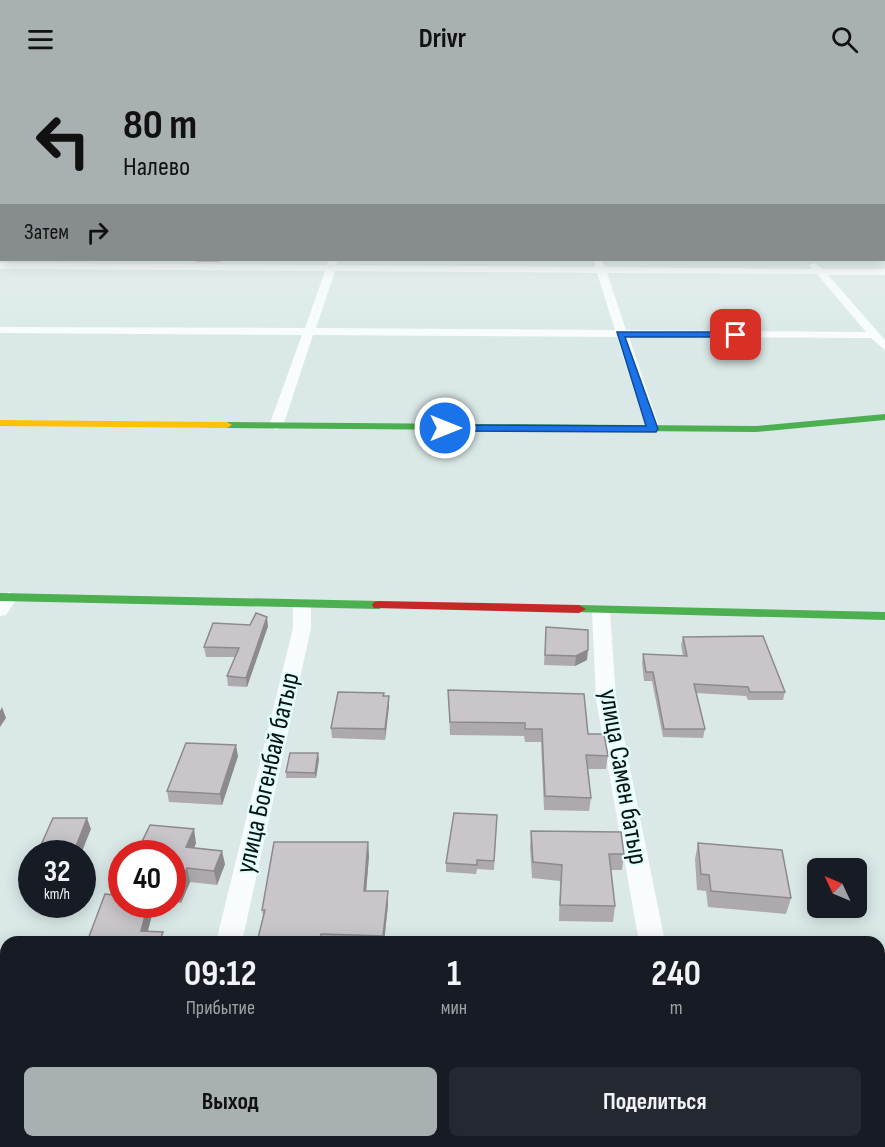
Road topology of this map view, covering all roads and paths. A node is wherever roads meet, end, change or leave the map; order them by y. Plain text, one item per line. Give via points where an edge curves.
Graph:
1 (810, 261) edge
2 (332, 264) edge
3 (599, 265) edge
4 (0, 266) edge
5 (820, 272) junction
6 (885, 272) edge
7 (0, 330) edge
8 (309, 331) junction
9 (620, 334) junction
10 (874, 335) junction
11 (885, 347) edge
12 (885, 417) edge
13 (0, 423) edge
14 (276, 426) junction
15 (652, 429) junction
16 (3, 602) edge
17 (303, 604) junction
18 (601, 611) junction
19 (885, 616) edge
20 (230, 936) edge
21 (651, 936) edge

1 - 5 street
2 - 3 street
2 - 4 street
2 - 8 street
3 - 5 street
3 - 9 street
5 - 6 street
5 - 10 street
7 - 8 street
8 - 9 street
8 - 14 street
9 - 10 street
9 - 15 street
10 - 11 street
12 - 15 street via 792,428
13 - 14 street
14 - 15 street
16 - 17 street
17 - 18 street
17 - 20 street, улица Богенбай батыр via 302,628
18 - 19 street
18 - 21 street, улица Самен батыр via 606,699

